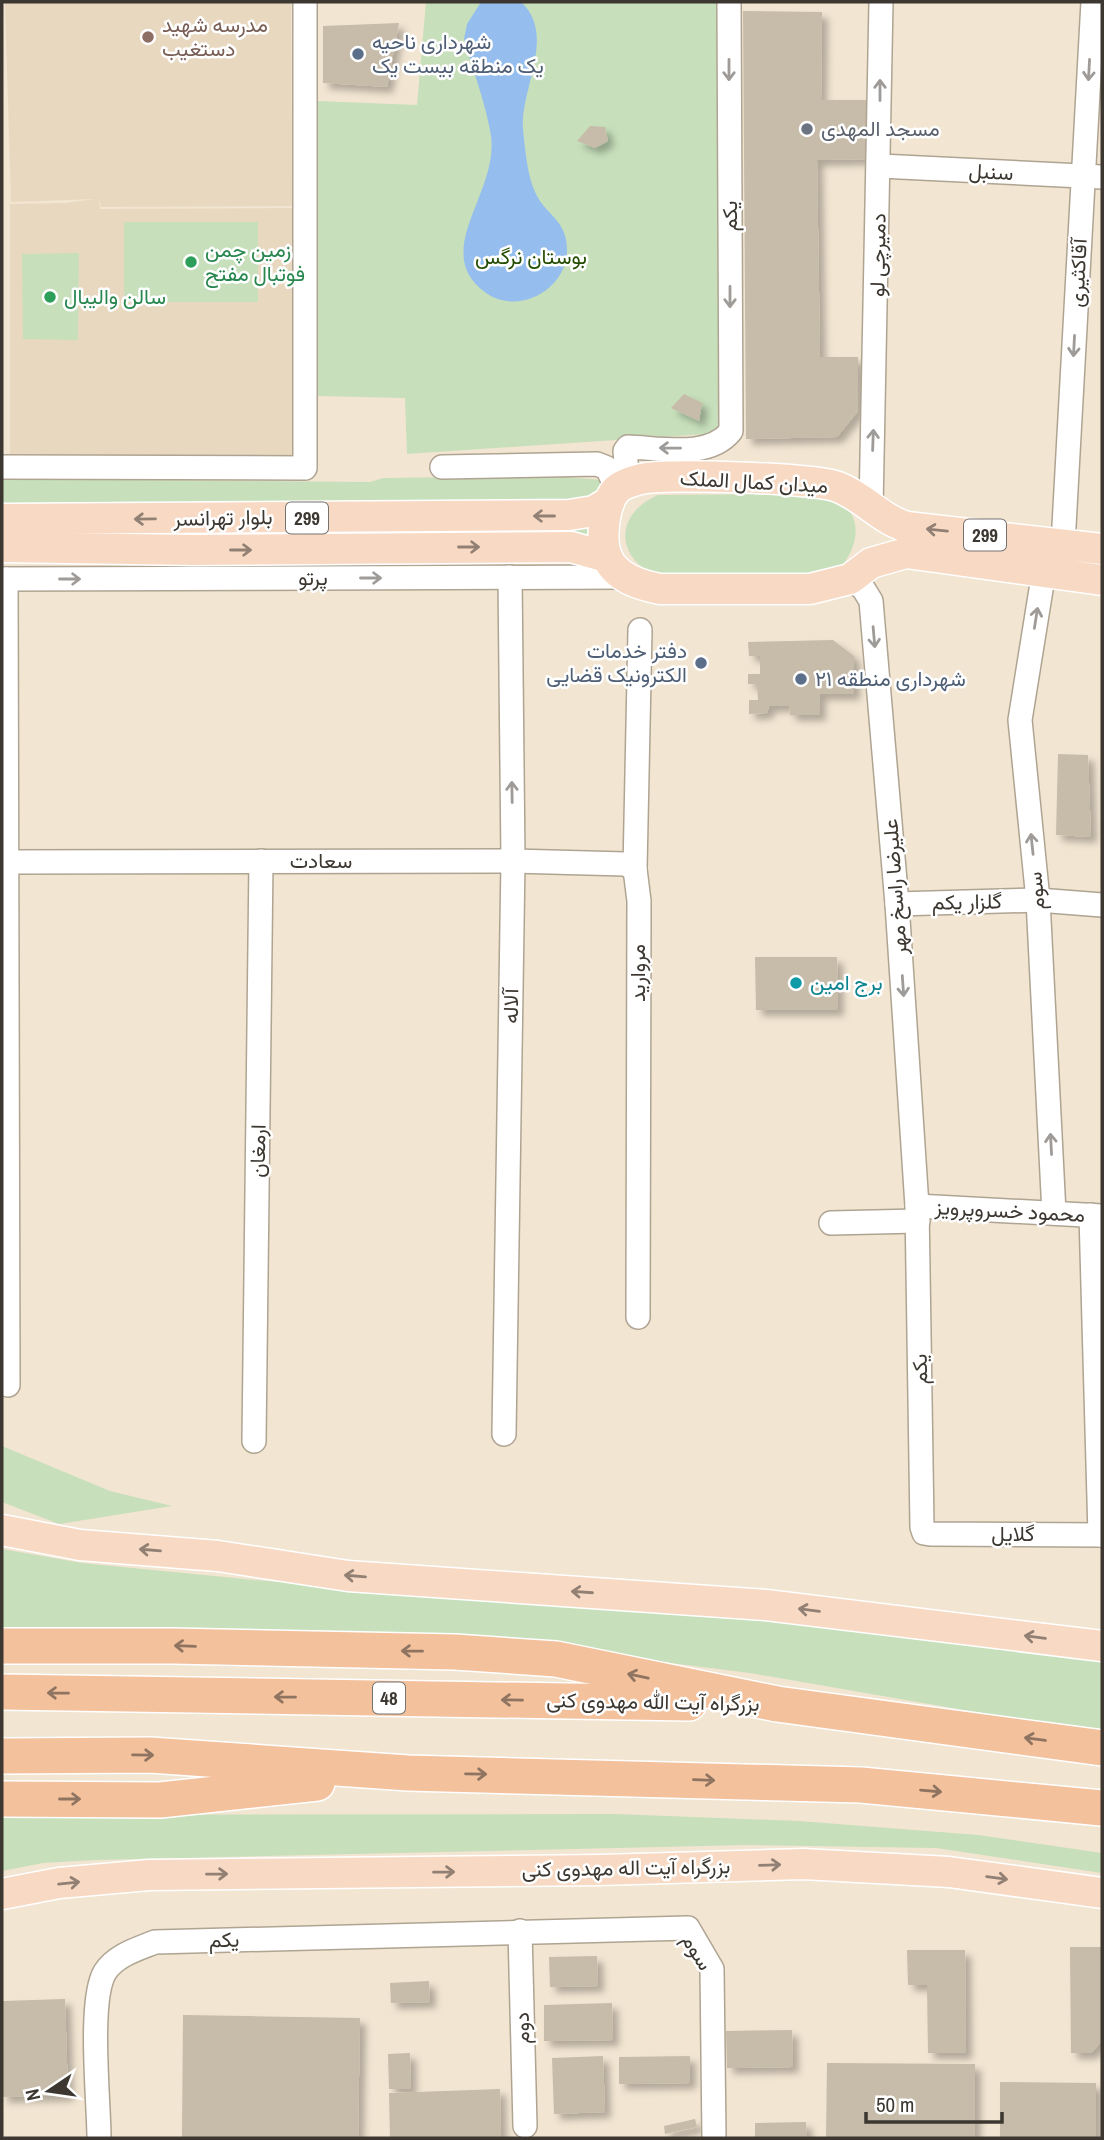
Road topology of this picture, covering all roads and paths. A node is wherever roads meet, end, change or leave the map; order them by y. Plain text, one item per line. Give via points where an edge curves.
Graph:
1 (305, 2) edge
2 (729, 2) edge
3 (881, 2) edge
4 (1093, 2) edge
5 (880, 166) junction
6 (1093, 177) edge
7 (2, 467) edge
8 (442, 467) dead end
9 (618, 492) junction
10 (872, 508) junction
11 (2, 519) edge
12 (1063, 544) junction
13 (2, 547) edge
14 (1102, 549) edge
15 (616, 567) junction
16 (860, 571) junction
17 (1044, 571) junction
18 (510, 577) junction
19 (4, 579) edge
20 (1102, 579) edge
21 (640, 630) dead end
22 (261, 861) junction
23 (513, 861) junction
24 (6, 862) junction
25 (635, 869) junction
26 (1038, 901) junction
27 (897, 904) junction
28 (1102, 905) edge
29 (4, 989) edge
30 (918, 1213) junction
31 (1054, 1213) junction
32 (1097, 1216) edge
33 (831, 1223) dead end
34 (638, 1317) dead end
35 (8, 1385) dead end
36 (504, 1434) dead end
37 (254, 1441) dead end
38 (2, 1530) edge
39 (924, 1533) joint
40 (1101, 1535) edge
41 (10, 1644) edge
42 (1102, 1646) edge
43 (2, 1692) edge
44 (777, 1704) junction
45 (1102, 1748) edge
46 (2, 1756) edge
47 (408, 1773) junction
48 (2, 1799) edge
49 (1102, 1808) edge
50 (1102, 1893) edge
51 (2, 1894) edge
52 (520, 1931) junction
53 (524, 2126) dead end
54 (99, 2138) edge
55 (715, 2138) edge

1 - 7 street via 305,468
2 -> 9 street, یکم via 731,431 722,442 704,449 628,447
5 -> 3 street, دمیرچی لو
4 -> 6 street, آقاکثیری
5 - 6 street, سنبل
10 -> 5 street, دمیرچی لو
6 -> 12 street, آقاکثیری
8 - 9 street via 597,464 607,468
9 - 10 main road, میدان کمال الملک via 665,478 809,481 842,488
9 -> 11 main road, بلوار تهرانسر / 299 via 594,511 569,515
9 - 15 main road via 604,528
12 -> 10 main road, 299 via 907,527 884,519
10 - 16 main road via 876,537
12 - 14 main road, 299
13 -> 15 main road, بلوار تهرانسر / 299 via 571,547
15 - 16 main road via 640,585 699,590 810,589
15 - 18 street, پرتو
16 - 17 main road, 299 via 906,553
16 -> 27 street, علیرضا راسخ مهر via 863,588 872,601
17 - 20 main road, 299
26 -> 17 street, سوم via 1020,720
19 -> 18 street, پرتو
23 -> 18 street, آلاله
19 - 24 street
21 - 25 street, مروارید
22 - 23 street, سعادت
22 - 24 street, سعادت
22 - 37 street, ارمغان
23 - 25 street, سعادت via 625,864
23 - 36 street, آلاله
24 - 29 street
25 - 34 street, مروارید via 639,901
26 - 27 street, گلزار یکم
26 - 28 street, گلزار یکم
31 -> 26 street, سوم
27 -> 30 street, علیرضا راسخ مهر
29 - 35 street
30 - 31 street, محمود خسروپرویز
30 - 33 street, محمود خسروپرویز
30 - 39 street, یکم
31 - 32 street, محمود خسروپرویز
32 - 40 street
42 -> 38 main road via 765,1605 348,1576 218,1556 80,1545
39 - 40 street, گلایل
44 -> 41 highway, بزرگراه آیت الله مهدوی کنی via 556,1659 455,1652
44 -> 43 highway, بزرگراه آیت الله مهدوی کنی / 48
45 -> 44 highway, 48
46 -> 47 highway via 150,1755
48 -> 47 highway via 160,1800
47 -> 49 highway via 861,1786
51 -> 50 main road, بزرگراه آیت اله مهدوی کنی via 149,1875 803,1864 949,1872
52 - 53 street, دوم
52 - 54 street, یکم via 155,1942 125,1954 106,1972 97,1998
52 - 55 street, سوم via 688,1928 712,1969

